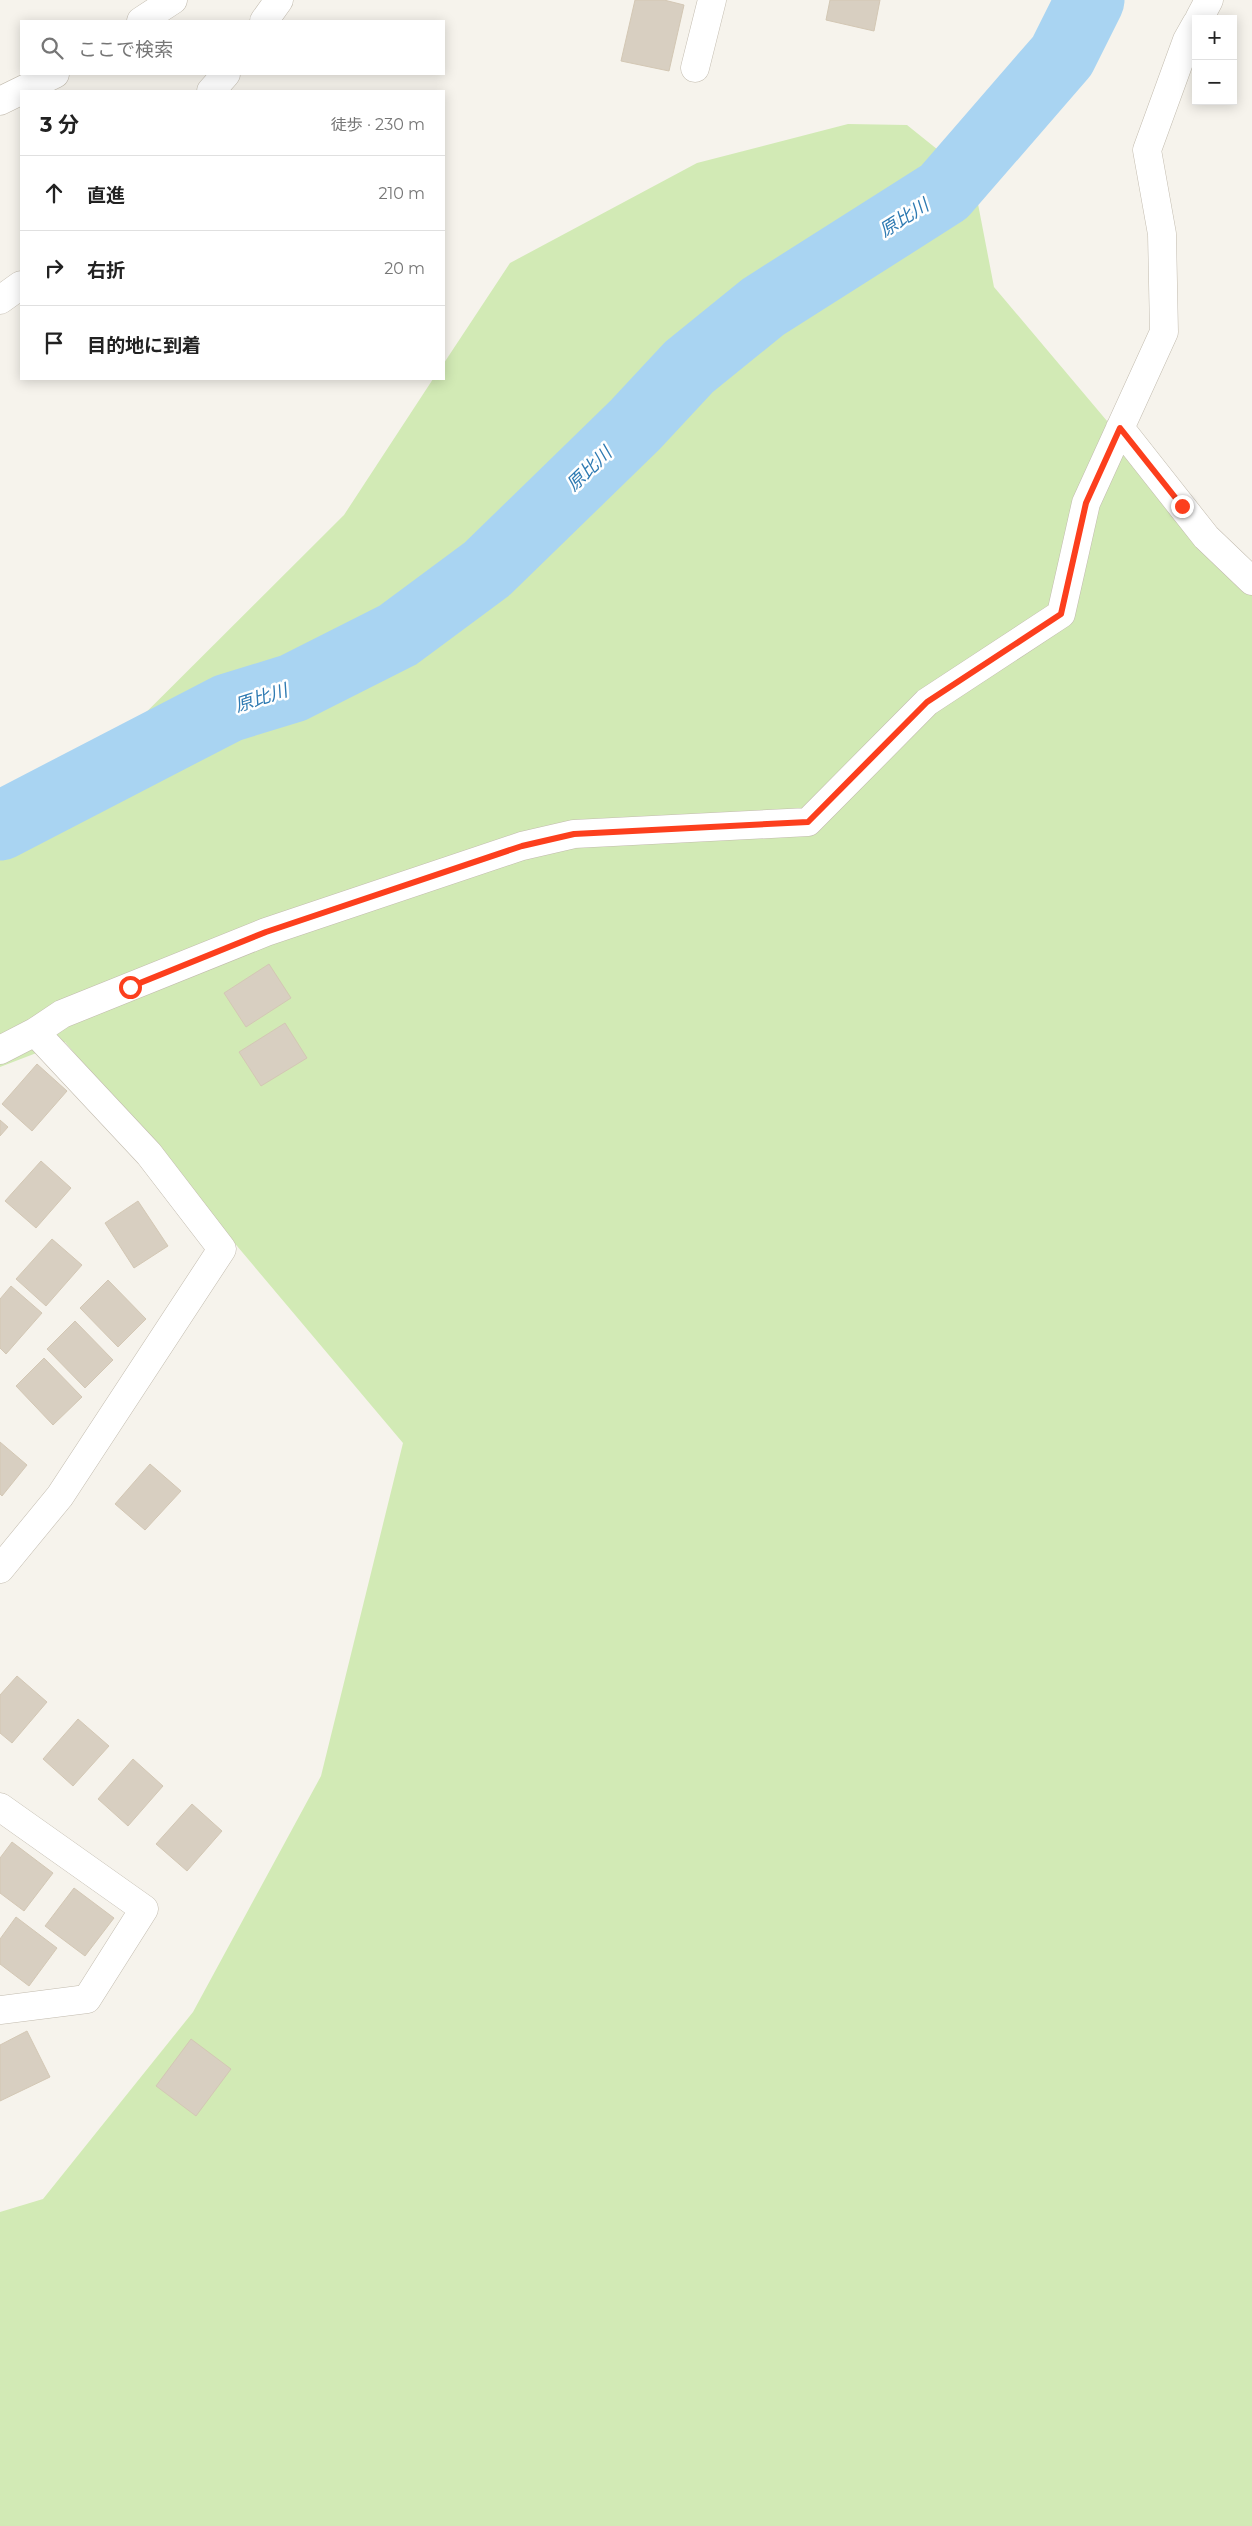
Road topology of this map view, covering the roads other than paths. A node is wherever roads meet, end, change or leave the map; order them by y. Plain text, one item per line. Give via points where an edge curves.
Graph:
1 (173, 0) edge
2 (279, 0) edge
3 (712, 0) edge
4 (1209, 0) edge
5 (1201, 15) edge
6 (143, 20) edge
7 (265, 20) edge
8 (1192, 31) edge
9 (695, 68) dead end
10 (53, 75) edge
11 (225, 75) edge
12 (22, 90) edge
13 (212, 90) edge
14 (20, 91) edge
15 (0, 101) edge
16 (20, 286) edge
17 (0, 300) edge
18 (1120, 428) junction
19 (1252, 581) edge
20 (35, 1032) junction
21 (0, 1050) edge
22 (0, 1569) edge
23 (0, 1807) edge
24 (0, 2010) edge

1 - 6 street
2 - 7 street
3 - 9 street
4 - 5 street
8 - 18 street via 1147,150 1162,234 1164,332
10 - 12 street
11 - 13 street
14 - 15 street
16 - 17 street
18 - 19 street via 1206,537
18 - 20 street via 1086,503 1061,614 927,702 808,822 574,834 522,846 266,932 62,1014
20 - 21 street
20 - 22 street via 150,1154 222,1250 60,1496
23 - 24 street via 144,1909 87,1999

